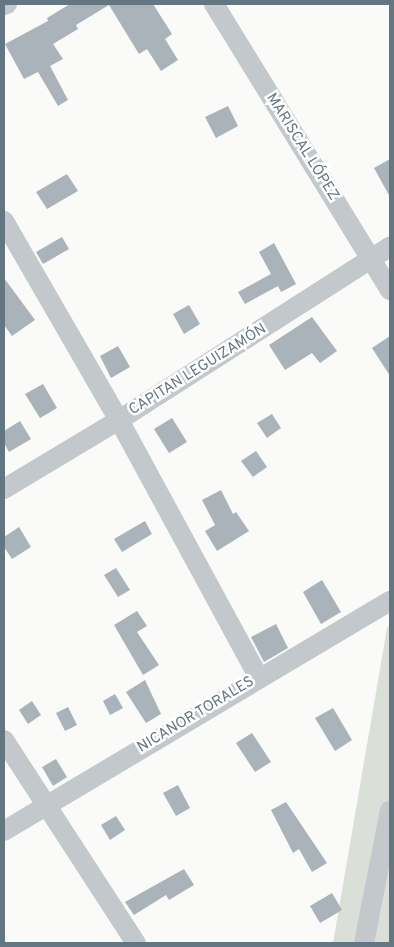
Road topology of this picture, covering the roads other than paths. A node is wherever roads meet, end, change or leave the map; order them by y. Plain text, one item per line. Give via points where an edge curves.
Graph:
1 (214, 4) edge
2 (4, 221) edge
3 (390, 247) edge
4 (371, 260) junction
5 (390, 290) edge
6 (120, 420) junction
7 (4, 489) edge
8 (390, 601) edge
9 (259, 678) junction
10 (4, 740) edge
11 (45, 805) junction
12 (390, 810) edge
13 (4, 832) edge
14 (136, 943) edge
15 (364, 943) edge

1 - 4 street, MARISCAL LÓPEZ
2 - 6 street
3 - 4 street, CAPITAN LEGUIZAMÓN
4 - 5 street, MARISCAL LÓPEZ
4 - 6 street, CAPITAN LEGUIZAMÓN
6 - 7 street, CAPITAN LEGUIZAMÓN
6 - 9 street
8 - 9 street, NICANOR TORALES
9 - 11 street, NICANOR TORALES
10 - 11 street
11 - 13 street, NICANOR TORALES
11 - 14 street
12 - 15 street

